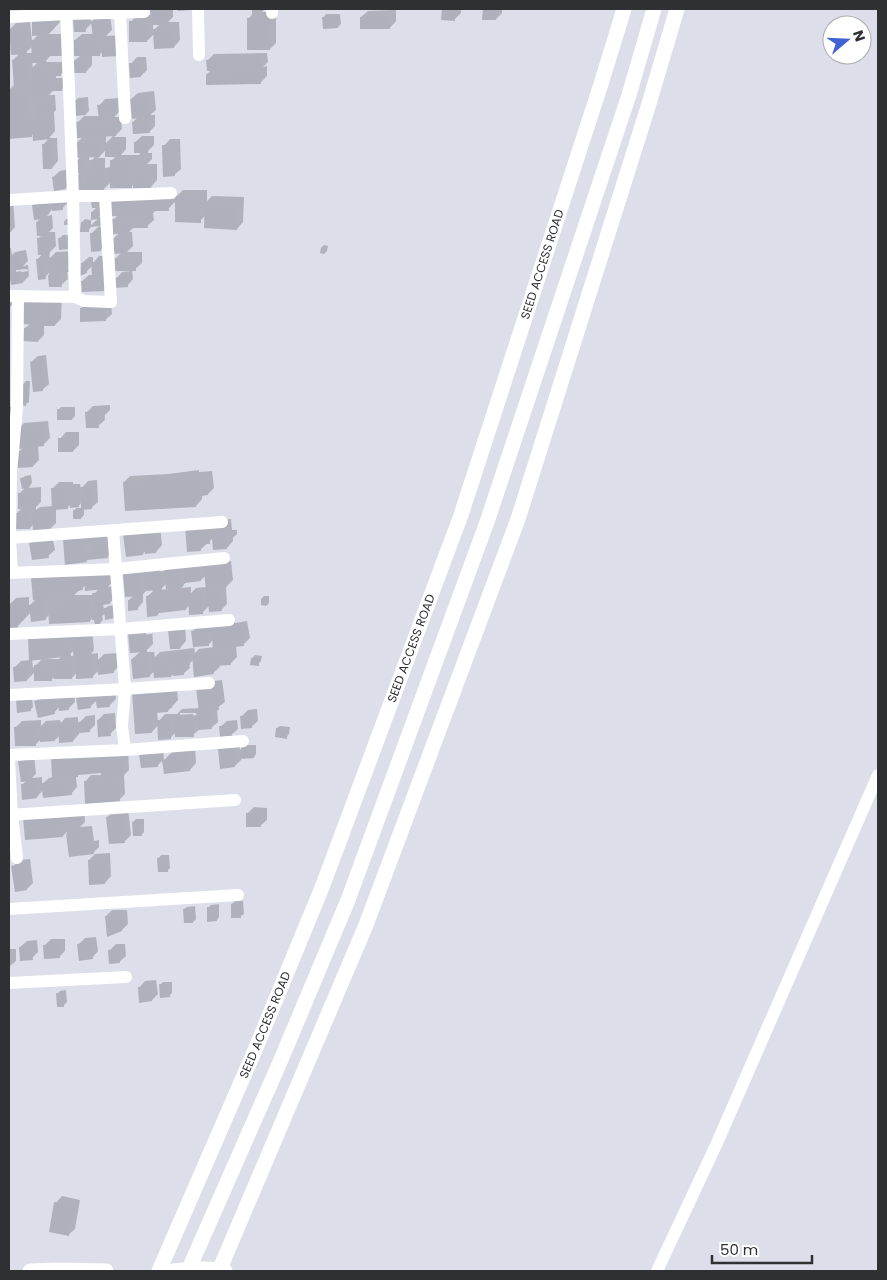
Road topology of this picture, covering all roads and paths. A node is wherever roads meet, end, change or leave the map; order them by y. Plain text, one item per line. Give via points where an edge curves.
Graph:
1 (198, 9) edge
2 (624, 9) edge
3 (654, 9) edge
4 (677, 9) edge
5 (66, 11) edge
6 (120, 12) junction
7 (144, 12) dead end
8 (9, 17) edge
9 (199, 55) dead end
10 (125, 118) dead end
11 (171, 193) dead end
12 (73, 196) junction
13 (105, 196) junction
14 (9, 200) edge
15 (13, 296) edge
16 (75, 296) junction
17 (13, 407) edge
18 (10, 473) edge
19 (222, 522) dead end
20 (114, 530) junction
21 (10, 538) edge
22 (224, 558) dead end
23 (116, 569) junction
24 (11, 573) edge
25 (229, 620) dead end
26 (121, 629) junction
27 (9, 634) edge
28 (209, 683) dead end
29 (125, 689) junction
30 (9, 695) edge
31 (243, 741) dead end
32 (125, 750) junction
33 (9, 757) edge
34 (878, 774) edge
35 (235, 800) dead end
36 (10, 815) edge
37 (17, 858) dead end
38 (238, 895) dead end
39 (9, 909) edge
40 (126, 978) dead end
41 (9, 983) edge
42 (189, 1270) edge
43 (30, 1271) edge
44 (106, 1271) edge
45 (159, 1271) edge
46 (172, 1271) edge
47 (221, 1271) edge
48 (657, 1271) edge

1 - 9 street
2 - 45 street, SEED ACCESS ROAD via 461,515 323,886
3 - 42 street, SEED ACCESS ROAD via 629,95 486,522 348,900
4 - 47 street via 518,519 366,925
5 - 6 street
5 - 8 street
5 - 12 street
6 - 7 street
6 - 10 street
11 - 13 street
12 - 13 street
12 - 14 street
12 - 16 street
13 - 16 street via 111,302 84,301
15 - 16 street
15 - 17 street
17 - 18 street
18 - 21 street
19 - 20 street
20 - 21 street
20 - 23 street
21 - 24 street
22 - 23 street
23 - 24 street
23 - 26 street
25 - 26 street
26 - 27 street
26 - 29 street
28 - 29 street
29 - 30 street
29 - 32 street via 122,726
31 - 32 street
32 - 33 street
33 - 36 street
34 - 48 street via 718,1143
35 - 36 street
36 - 37 street
38 - 39 street
40 - 41 street
42 - 46 street
42 - 47 street
43 - 44 street

